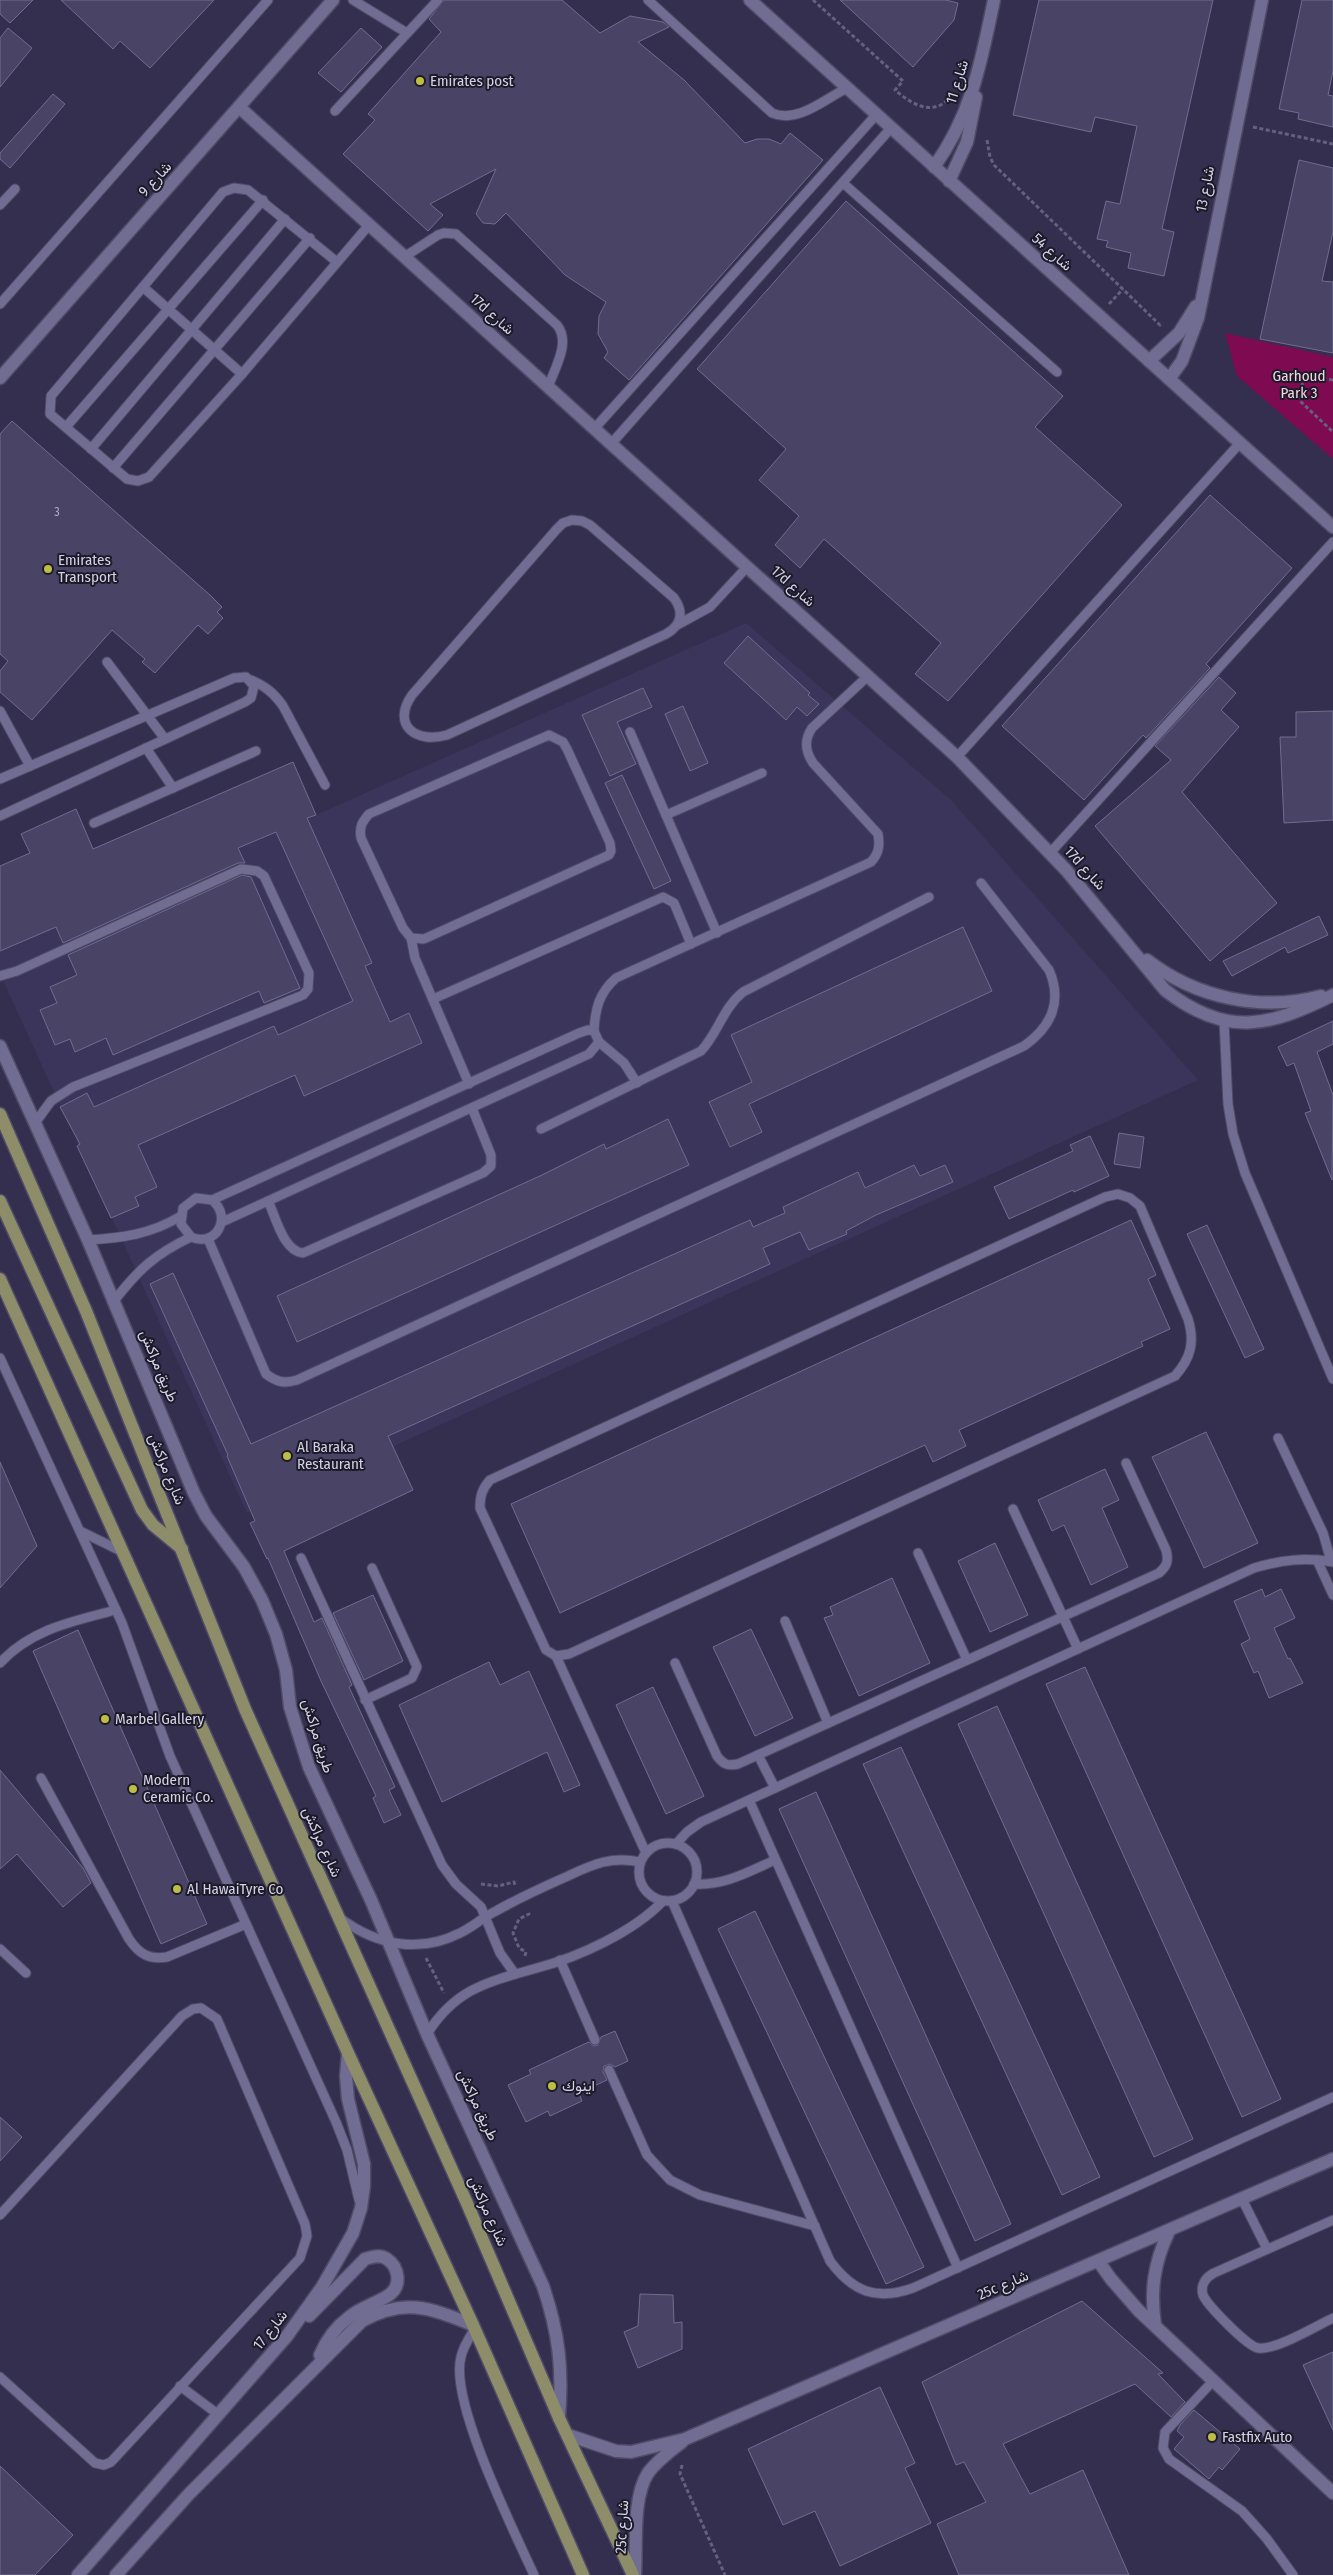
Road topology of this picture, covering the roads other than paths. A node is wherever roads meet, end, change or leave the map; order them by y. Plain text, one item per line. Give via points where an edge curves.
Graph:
1 (268, 0) edge
2 (333, 0) edge
3 (353, 0) edge
4 (438, 0) edge
5 (648, 0) edge
6 (750, 0) edge
7 (994, 0) edge
8 (1262, 0) edge
9 (408, 33) junction
10 (977, 79) junction
11 (847, 88) junction
12 (239, 108) junction
13 (335, 110) dead end
14 (876, 115) junction
15 (891, 128) junction
16 (934, 167) junction
17 (949, 181) junction
18 (842, 183) junction
19 (15, 189) dead end
20 (263, 200) junction
21 (0, 205) edge
22 (285, 219) junction
23 (369, 225) junction
24 (310, 238) junction
25 (404, 257) junction
26 (337, 262) junction
27 (143, 287) junction
28 (1200, 297) junction
29 (0, 304) edge
30 (169, 309) junction
31 (192, 329) junction
32 (215, 350) junction
33 (1149, 361) junction
34 (1057, 372) dead end
35 (242, 374) junction
36 (0, 378) edge
37 (1170, 379) junction
38 (548, 387) junction
39 (66, 427) junction
40 (594, 429) junction
41 (1240, 443) junction
42 (612, 444) junction
43 (91, 449) junction
44 (113, 468) junction
45 (1333, 527) edge
46 (1333, 542) edge
47 (747, 567) junction
48 (679, 624) junction
49 (107, 662) dead end
50 (868, 676) junction
51 (251, 680) junction
52 (0, 711) edge
53 (147, 715) junction
54 (630, 732) dead end
55 (165, 740) junction
56 (146, 748) junction
57 (256, 751) dead end
58 (957, 757) junction
59 (30, 766) junction
60 (762, 773) dead end
61 (0, 778) edge
62 (325, 785) dead end
63 (173, 788) junction
64 (666, 815) junction
65 (0, 816) edge
66 (94, 823) dead end
67 (1050, 853) junction
68 (981, 883) dead end
69 (929, 897) dead end
70 (717, 933) junction
71 (411, 938) junction
72 (691, 944) junction
73 (1135, 951) junction
74 (0, 976) edge
75 (1333, 994) edge
76 (433, 999) junction
77 (1224, 1021) junction
78 (594, 1031) junction
79 (599, 1042) junction
80 (0, 1046) edge
81 (637, 1082) junction
82 (469, 1084) junction
83 (472, 1108) junction
84 (0, 1114) edge
85 (35, 1123) junction
86 (541, 1129) dead end
87 (0, 1200) edge
88 (212, 1200) junction
89 (268, 1201) junction
90 (181, 1216) junction
91 (222, 1222) junction
92 (191, 1237) junction
93 (208, 1239) junction
94 (88, 1240) junction
95 (0, 1279) edge
96 (114, 1301) junction
97 (0, 1358) edge
98 (1333, 1379) edge
99 (1278, 1438) dead end
100 (1126, 1463) dead end
101 (1013, 1509) dead end
102 (80, 1532) junction
103 (182, 1549) junction
104 (125, 1552) junction
105 (918, 1553) dead end
106 (301, 1558) dead end
107 (1317, 1560) junction
108 (1332, 1561) edge
109 (372, 1568) dead end
110 (1333, 1595) edge
111 (116, 1610) junction
112 (1063, 1616) junction
113 (785, 1621) dead end
114 (1078, 1649) junction
115 (556, 1656) junction
116 (967, 1660) junction
117 (0, 1663) edge
118 (675, 1663) dead end
119 (365, 1700) junction
120 (828, 1723) junction
121 (758, 1755) junction
122 (41, 1778) dead end
123 (775, 1788) junction
124 (749, 1800) junction
125 (676, 1844) junction
126 (646, 1853) junction
127 (776, 1860) junction
128 (640, 1862) junction
129 (694, 1884) junction
130 (667, 1901) junction
131 (486, 1916) junction
132 (338, 1917) junction
133 (246, 1924) junction
134 (389, 1943) junction
135 (0, 1949) edge
136 (560, 1960) junction
137 (26, 1973) dead end
138 (515, 1974) junction
139 (427, 2034) junction
140 (595, 2040) dead end
141 (348, 2053) junction
142 (608, 2070) dead end
143 (1333, 2097) edge
144 (1333, 2158) edge
145 (1242, 2199) junction
146 (361, 2208) junction
147 (0, 2215) edge
148 (1333, 2220) edge
149 (815, 2226) junction
150 (1169, 2231) junction
151 (1267, 2249) junction
152 (1099, 2262) junction
153 (958, 2268) junction
154 (1333, 2318) edge
155 (1155, 2325) junction
156 (473, 2327) junction
157 (287, 2336) junction
158 (316, 2365) junction
159 (0, 2377) edge
160 (1214, 2380) junction
161 (180, 2386) junction
162 (219, 2415) junction
163 (559, 2418) junction
164 (568, 2435) junction
165 (685, 2439) junction
166 (1333, 2493) edge
167 (78, 2575) edge
168 (116, 2575) edge
169 (534, 2575) edge
170 (583, 2575) edge
171 (634, 2575) edge
172 (1293, 2575) edge

1 - 29 lane
2 - 12 street, شارع 9
3 - 9 lane
4 - 9 lane
5 - 11 lane via 772,113 780,116 798,114
6 - 11 street, شارع 54
7 - 10 street, شارع 11
8 - 28 street, شارع 13
9 - 13 lane
10 - 16 street, شارع 11 via 959,126
10 - 17 street via 973,122
11 - 14 street, شارع 54
12 - 23 street, 17d شارع
12 - 36 street, شارع 9
14 - 15 street, شارع 54
14 - 40 lane
15 - 16 street, شارع 54
15 - 18 lane
16 - 17 street, شارع 54
17 - 33 street, شارع 54
18 - 34 lane
18 - 42 lane
19 - 21 lane
20 - 22 lane
20 - 27 lane via 248,190 234,188 223,192
20 - 30 lane
22 - 24 lane
22 - 31 lane
23 - 25 street, 17d شارع
23 - 26 lane
24 - 26 lane
24 - 32 lane
25 - 38 street, 17d شارع
25 - 38 lane via 438,235 456,234 556,325 564,338
26 - 35 lane
27 - 30 lane
27 - 39 lane via 51,396 50,414
28 - 33 street via 1175,338
28 - 37 street, شارع 13 via 1191,340
30 - 31 lane
30 - 39 lane
31 - 32 lane
31 - 43 lane
32 - 35 lane
32 - 44 lane
33 - 37 street, شارع 54
35 - 44 lane via 149,477 127,480
37 - 41 street, شارع 54
38 - 40 street, 17d شارع
39 - 43 lane
40 - 42 street, 17d شارع
41 - 45 street, شارع 54
41 - 58 lane
42 - 47 street, 17d شارع
43 - 44 lane
46 - 67 lane
47 - 48 lane via 710,607
47 - 50 street, 17d شارع
48 - 48 lane via 680,605 666,591 590,525 572,520 563,523 412,695 406,703 406,722 411,731 428,739 447,734 666,634
49 - 53 lane
50 - 58 street, 17d شارع
50 - 70 lane via 812,728 806,749 813,763 878,834 878,854 863,868
51 - 53 lane via 234,678
51 - 55 lane via 254,692 245,702
51 - 62 lane via 274,694 283,706
52 - 59 lane
53 - 55 lane
53 - 59 lane
54 - 64 lane
55 - 56 lane
56 - 63 lane
56 - 65 lane
57 - 63 lane
58 - 67 street, 17d شارع
59 - 61 lane
60 - 64 lane
63 - 66 lane
64 - 70 lane
67 - 73 street, 17d شارع
68 - 93 lane via 1049,970 1054,982 1056,997 1046,1026 1036,1037 1014,1050 286,1383 275,1381 266,1374
69 - 81 lane via 742,992 729,1006 701,1051
70 - 72 lane
71 - 71 lane via 424,939 609,855 610,843 563,742 549,735 541,737 368,814 361,825 361,838 403,928
71 - 76 lane via 415,958
72 - 76 lane via 674,903 663,897
72 - 78 lane via 625,973 608,986 597,1005
73 - 75 street via 1182,983 1235,1000 1291,1002
73 - 77 street, 17d شارع via 1166,990 1183,1004
74 - 85 lane via 18,971 249,868 264,876 309,974 308,989 303,995 74,1087 50,1101
75 - 77 street, 17d شارع via 1276,1020
76 - 82 lane
77 - 98 lane via 1228,1104 1233,1134 1245,1173
78 - 79 lane
78 - 82 lane via 579,1032
79 - 81 lane via 624,1063
79 - 83 lane via 589,1054
80 - 85 street, طريق مراكش
81 - 86 lane
82 - 88 lane
83 - 89 lane
83 - 89 lane via 492,1160 483,1173 304,1253 297,1252 288,1243
84 - 103 main road, شارع مراكش via 86,1311
85 - 94 street, طريق مراكش
87 - 103 main road via 142,1510 166,1538
88 - 90 lane via 204,1198 189,1202
88 - 91 lane via 221,1209
89 - 91 lane
90 - 92 lane via 181,1224
90 - 94 lane via 142,1234
91 - 93 lane via 220,1229
92 - 93 lane
92 - 96 lane via 153,1258 136,1272
94 - 96 street, طريق مراكش
95 - 104 main road
96 - 134 street, طريق مراكش via 194,1493 206,1516 244,1567 262,1600 286,1670 290,1707 308,1767
97 - 102 lane
99 - 108 lane via 1323,1533
100 - 112 lane via 1166,1550 1169,1559 1166,1567
101 - 112 lane
102 - 104 lane
102 - 111 lane
103 - 132 main road, شارع مراكش via 245,1709
104 - 141 main road
105 - 116 lane
106 - 119 lane
107 - 108 lane
107 - 110 lane
107 - 114 lane via 1300,1558 1254,1568
109 - 119 lane via 417,1667 412,1678
111 - 117 lane via 43,1632
111 - 133 lane via 133,1648 170,1756
112 - 114 lane
112 - 116 lane
113 - 120 lane
114 - 123 lane
115 - 115 lane via 570,1654 1175,1376 1185,1365 1191,1350 1192,1334 1140,1206 1118,1194 1105,1197 490,1480 483,1488 480,1508 542,1645
115 - 126 lane
116 - 120 lane
118 - 121 lane via 722,1763 730,1766
119 - 131 lane via 442,1865
120 - 121 lane
121 - 123 lane
122 - 133 lane via 129,1939 144,1956 155,1959 167,1957
123 - 124 lane
124 - 125 lane via 702,1822
124 - 127 lane
125 - 126 lane via 660,1845
125 - 129 lane via 693,1858 696,1869
126 - 128 lane
127 - 129 lane via 722,1883
127 - 153 lane
128 - 130 lane via 640,1883 649,1895
128 - 131 lane via 618,1859 597,1862
129 - 130 lane via 682,1898
130 - 136 lane via 624,1933
130 - 149 lane
131 - 134 lane via 448,1939 420,1945
131 - 138 lane via 500,1953
132 - 134 lane via 353,1928
132 - 163 main road, شارع مراكش via 466,2200
133 - 146 lane via 336,2122
134 - 139 street, طريق مراكش
135 - 137 lane
136 - 138 lane
136 - 140 lane
138 - 139 lane via 473,1988 450,2004
139 - 163 street, طريق مراكش via 543,2286 560,2350
141 - 146 street, شارع 17 via 348,2099 364,2164
141 - 156 main road
142 - 149 lane via 647,2155 670,2180 700,2196
143 - 153 lane
144 - 145 street, 25c شارع
145 - 150 street, 25c شارع
145 - 151 lane
146 - 157 street, شارع 17 via 354,2234 341,2257
147 - 161 lane via 182,2016 193,2009 210,2012 217,2019 305,2224 307,2236 300,2258
148 - 151 lane
149 - 153 lane via 830,2261 841,2277 857,2288 875,2294 895,2294
150 - 152 street, 25c شارع
150 - 155 street via 1153,2277
151 - 154 lane via 1209,2276 1202,2287 1206,2300 1246,2342 1259,2348 1273,2346
152 - 155 street via 1124,2296
152 - 165 street, 25c شارع
155 - 160 street
156 - 158 street via 423,2307 381,2310 362,2321
156 - 169 lane via 460,2358 461,2388 492,2482
156 - 170 main road
157 - 158 street via 365,2259 375,2256 386,2258 394,2265 398,2276 396,2287 389,2295 361,2307 346,2319 333,2333
157 - 162 street, شارع 17
158 - 168 street via 189,2494
159 - 161 lane via 95,2463 104,2465 111,2462
160 - 166 street
160 - 172 lane via 1165,2432 1163,2448 1169,2459 1242,2511
161 - 162 lane
162 - 167 street, شارع 17
163 - 164 main road, شارع مراكش
164 - 165 street, 25c شارع via 616,2451 631,2452
164 - 171 main road, شارع مراكش
165 - 171 street, 25c شارع via 658,2462 642,2484

